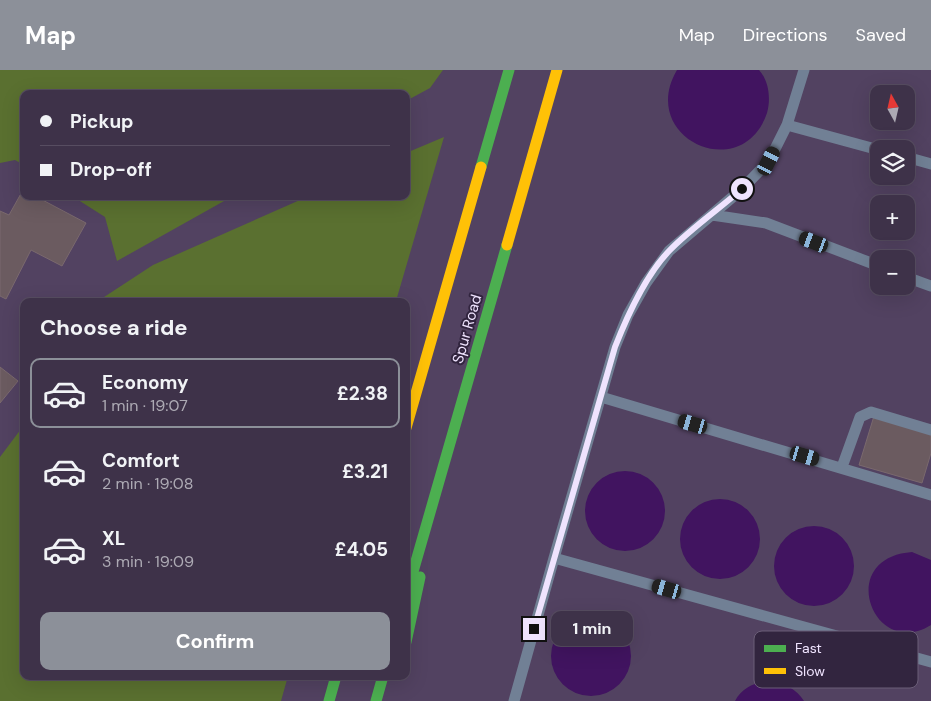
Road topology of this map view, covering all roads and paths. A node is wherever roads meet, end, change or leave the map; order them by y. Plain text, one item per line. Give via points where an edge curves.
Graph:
1 (509, 70) edge
2 (557, 70) edge
3 (804, 70) edge
4 (787, 125) junction
5 (870, 148) edge
6 (915, 160) edge
7 (931, 164) edge
8 (712, 215) junction
9 (870, 263) edge
10 (915, 280) edge
11 (931, 286) edge
12 (601, 398) junction
13 (410, 414) edge
14 (931, 430) edge
15 (842, 467) junction
16 (440, 475) junction
17 (931, 495) edge
18 (554, 558) junction
19 (410, 582) edge
20 (410, 622) edge
21 (819, 631) edge
22 (918, 658) edge
23 (931, 662) edge
24 (335, 680) edge
25 (383, 680) edge
26 (328, 701) edge
27 (376, 701) edge
28 (514, 701) edge

1 - 13 highway, Spur Road
2 - 16 highway, Spur Road
3 - 4 lane
4 - 5 lane
4 - 8 lane via 769,161
6 - 7 lane
8 - 9 lane via 766,223
8 - 12 lane via 669,251 646,283 615,347
10 - 11 lane
12 - 15 lane
12 - 18 lane
14 - 15 lane via 871,412 860,417
15 - 17 lane
16 - 19 highway, Spur Road
16 - 20 highway
18 - 21 lane
18 - 28 lane
22 - 23 lane
24 - 26 highway
25 - 27 highway

